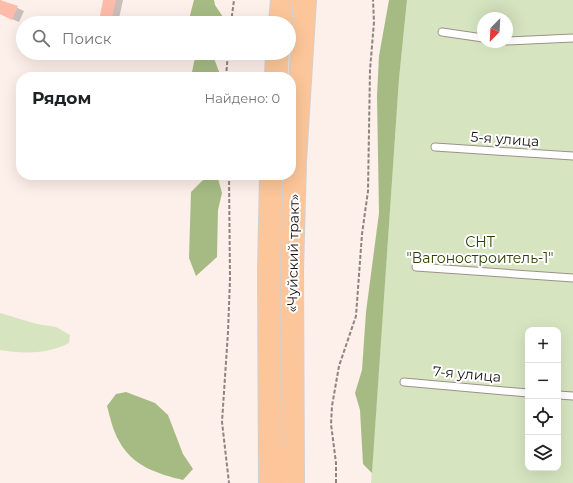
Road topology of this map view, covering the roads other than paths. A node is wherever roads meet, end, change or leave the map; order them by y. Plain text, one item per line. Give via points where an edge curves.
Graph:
1 (282, 0) edge
2 (305, 0) edge
3 (281, 16) edge
4 (442, 32) dead end
5 (477, 37) edge
6 (573, 38) edge
7 (513, 41) edge
8 (277, 60) edge
9 (276, 72) edge
10 (296, 144) edge
11 (435, 147) dead end
12 (573, 156) edge
13 (271, 180) edge
14 (294, 180) edge
15 (416, 267) dead end
16 (573, 278) edge
17 (404, 382) dead end
18 (525, 392) edge
19 (561, 395) edge
20 (573, 396) edge
21 (270, 483) edge
22 (293, 483) edge

1 - 3 highway
2 - 10 highway, «Чуйский тракт»
4 - 5 lane
6 - 7 lane
8 - 9 highway
11 - 12 lane, 5-я улица
13 - 21 highway, «Чуйский тракт»
14 - 22 highway, «Чуйский тракт»
15 - 16 lane
17 - 18 lane, 7-я улица
19 - 20 lane

